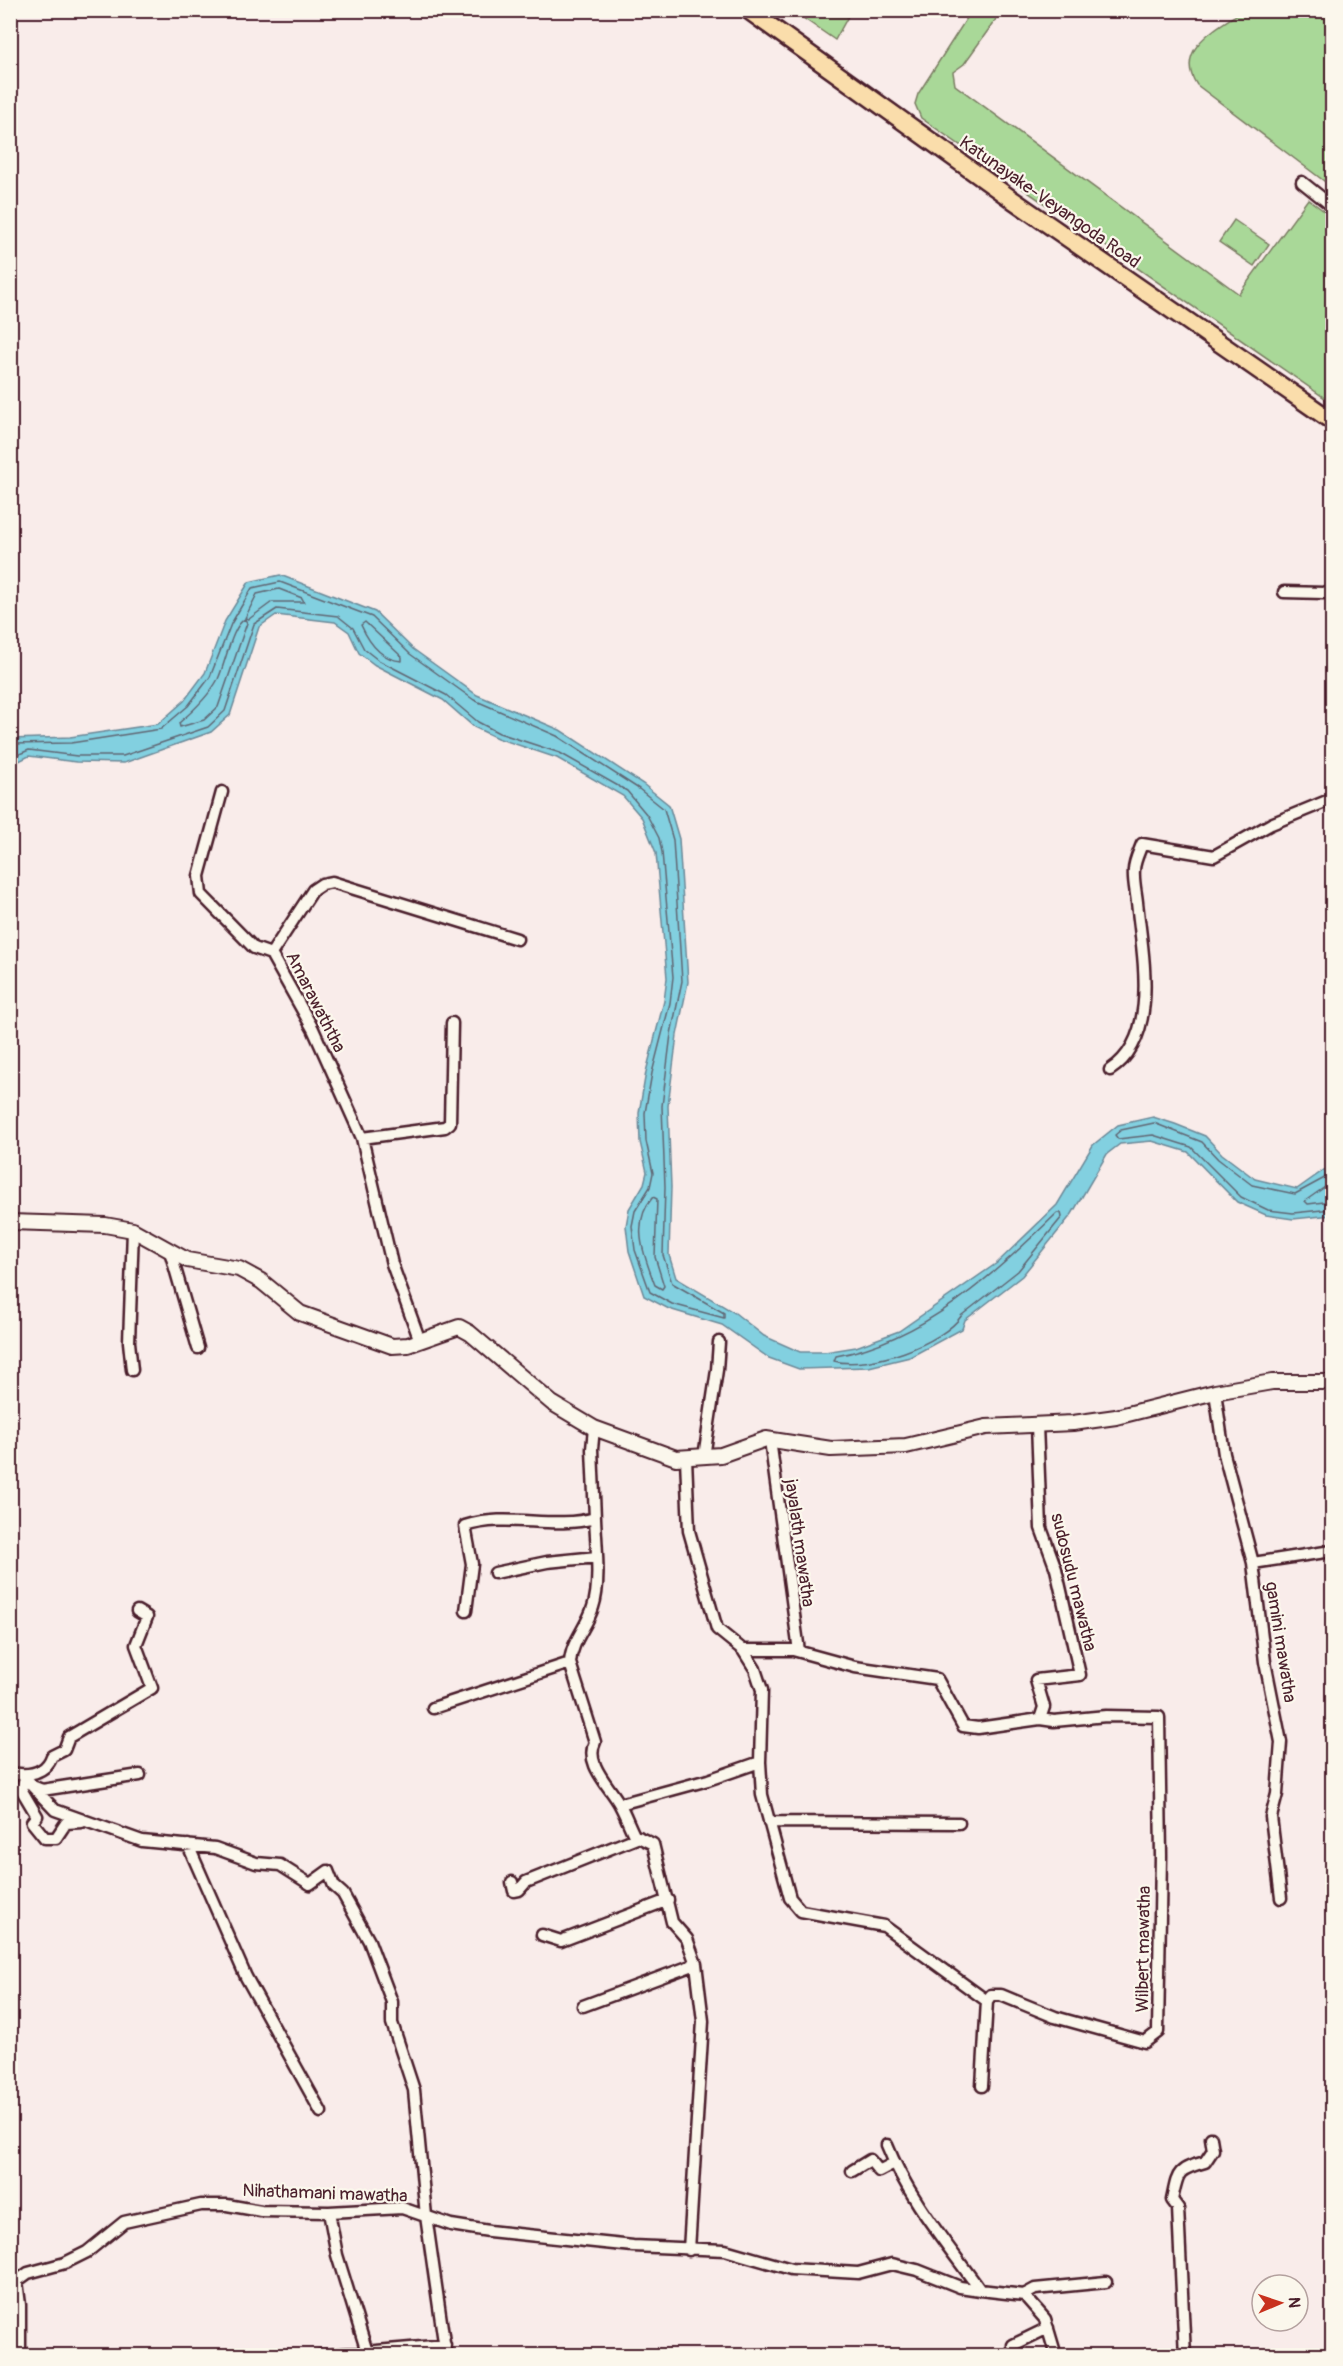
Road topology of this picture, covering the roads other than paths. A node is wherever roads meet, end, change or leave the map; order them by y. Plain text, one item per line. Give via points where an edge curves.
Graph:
1 (748, 10) edge
2 (1302, 182) dead end
3 (1332, 206) edge
4 (1332, 421) edge
5 (1332, 590) edge
6 (1284, 592) dead end
7 (222, 792) dead end
8 (1332, 799) edge
9 (517, 939) dead end
10 (271, 954) junction
11 (452, 1023) dead end
12 (1110, 1070) dead end
13 (362, 1138) junction
14 (10, 1222) edge
15 (133, 1230) junction
16 (170, 1251) junction
17 (420, 1341) junction
18 (719, 1342) dead end
19 (198, 1348) dead end
20 (132, 1370) dead end
21 (1332, 1382) edge
22 (1215, 1392) junction
23 (1037, 1425) junction
24 (594, 1428) junction
25 (770, 1440) junction
26 (704, 1456) junction
27 (686, 1458) junction
28 (595, 1518) junction
29 (1332, 1551) edge
30 (597, 1557) junction
31 (1253, 1563) junction
32 (495, 1573) dead end
33 (137, 1611) dead end
34 (466, 1611) dead end
35 (743, 1650) junction
36 (800, 1651) junction
37 (570, 1663) junction
38 (434, 1708) dead end
39 (1040, 1719) junction
40 (760, 1762) junction
41 (10, 1773) edge
42 (140, 1775) dead end
43 (26, 1776) junction
44 (32, 1786) junction
45 (620, 1804) junction
46 (769, 1822) junction
47 (97, 1823) junction
48 (959, 1823) dead end
49 (639, 1837) junction
50 (188, 1845) junction
51 (512, 1882) dead end
52 (1281, 1898) dead end
53 (668, 1900) junction
54 (542, 1935) dead end
55 (696, 1964) junction
56 (987, 2001) junction
57 (584, 2006) dead end
58 (982, 2086) dead end
59 (321, 2112) dead end
60 (1211, 2138) dead end
61 (887, 2145) dead end
62 (894, 2163) junction
63 (852, 2170) dead end
64 (329, 2212) junction
65 (426, 2216) junction
66 (689, 2250) junction
67 (1106, 2282) dead end
68 (980, 2290) junction
69 (1024, 2295) junction
70 (1048, 2328) junction
71 (1013, 2345) dead end
72 (446, 2350) edge
73 (368, 2352) junction
74 (20, 2355) edge
75 (319, 2355) edge
76 (1054, 2355) edge
77 (1185, 2355) edge

1 - 4 main road, Katunayake-Veyangoda Road via 1029,212
2 - 3 street
5 - 6 street
7 - 10 street via 199,876 201,894 254,948
8 - 12 street via 1214,855 1142,844 1134,870 1144,971 1143,1018 1123,1062
9 - 10 street, Amarawaththa via 332,882 313,890
10 - 13 street, Amarawaththa via 313,1029
11 - 13 street via 450,1123
13 - 17 street, Amarawaththa via 392,1264
14 - 15 street via 105,1225
15 - 16 street
15 - 20 street via 129,1342
16 - 17 street via 188,1260 239,1269 261,1281 300,1313 392,1346
16 - 19 street
17 - 24 street via 459,1327 535,1390
18 - 26 street
21 - 22 street via 1272,1382
22 - 23 street via 1116,1417
22 - 31 street, gamini mawatha via 1224,1454
23 - 25 street via 986,1427 906,1446 831,1449
23 - 39 street, sudosudu mawatha via 1041,1528 1056,1569 1080,1675 1036,1680 1044,1707
24 - 27 street via 676,1458
24 - 28 street
25 - 26 street via 721,1455
25 - 36 street, jayalath mawatha
26 - 27 street
27 - 35 street via 689,1532 717,1629
28 - 30 street
28 - 34 street via 575,1524 486,1520 465,1526 472,1564
29 - 31 street
30 - 32 street
30 - 37 street via 594,1605 571,1651
31 - 52 street, gamini mawatha via 1265,1662 1281,1742 1272,1816
33 - 43 street via 147,1617 136,1645 152,1688 69,1737 64,1750 52,1756 50,1763
35 - 36 street
35 - 40 street via 762,1690
36 - 39 street via 855,1667 937,1679 963,1726 978,1728
37 - 38 street
37 - 45 street via 595,1742 591,1750 596,1767
39 - 56 street, Wilbert mawatha via 1160,1717 1158,2032 1145,2042 1055,2016 1001,1995 991,1995
40 - 45 street
40 - 46 street
41 - 43 street
42 - 44 street via 93,1784 75,1783 60,1789
43 - 44 street
43 - 47 street via 21,1789 37,1816 32,1822 45,1838 56,1838 72,1821
44 - 47 street via 55,1810
45 - 49 street via 634,1835
46 - 48 street
46 - 56 street via 790,1898 801,1911 884,1926
47 - 50 street via 142,1841
49 - 51 street via 526,1882 519,1890 514,1891
49 - 53 street via 653,1844
50 - 59 street via 246,1977
50 - 65 street via 215,1848 256,1863 280,1865 310,1884 328,1871 334,1886 343,1894 369,1941 392,2002 392,2023 414,2091
53 - 54 street via 561,1941
53 - 55 street via 672,1922 687,1939
55 - 57 street
55 - 66 street via 703,2020
56 - 58 street
60 - 77 street via 1213,2150 1205,2162 1183,2168 1178,2174 1172,2200 1178,2208
61 - 62 street
62 - 63 street via 879,2171 870,2160
62 - 68 street
64 - 65 street, Nihathamani mawatha via 402,2208
64 - 73 street via 337,2255
64 - 74 street, Nihathamani mawatha via 201,2205 124,2222 87,2252 28,2273 17,2281
65 - 66 street, Nihathamani mawatha via 489,2232
65 - 72 street
66 - 68 street, Nihathamani mawatha via 725,2250 791,2269 858,2273 892,2264
67 - 69 street via 1035,2289
68 - 69 street, Nihathamani mawatha
69 - 70 street
70 - 71 street
70 - 76 street
72 - 73 street
73 - 75 street

